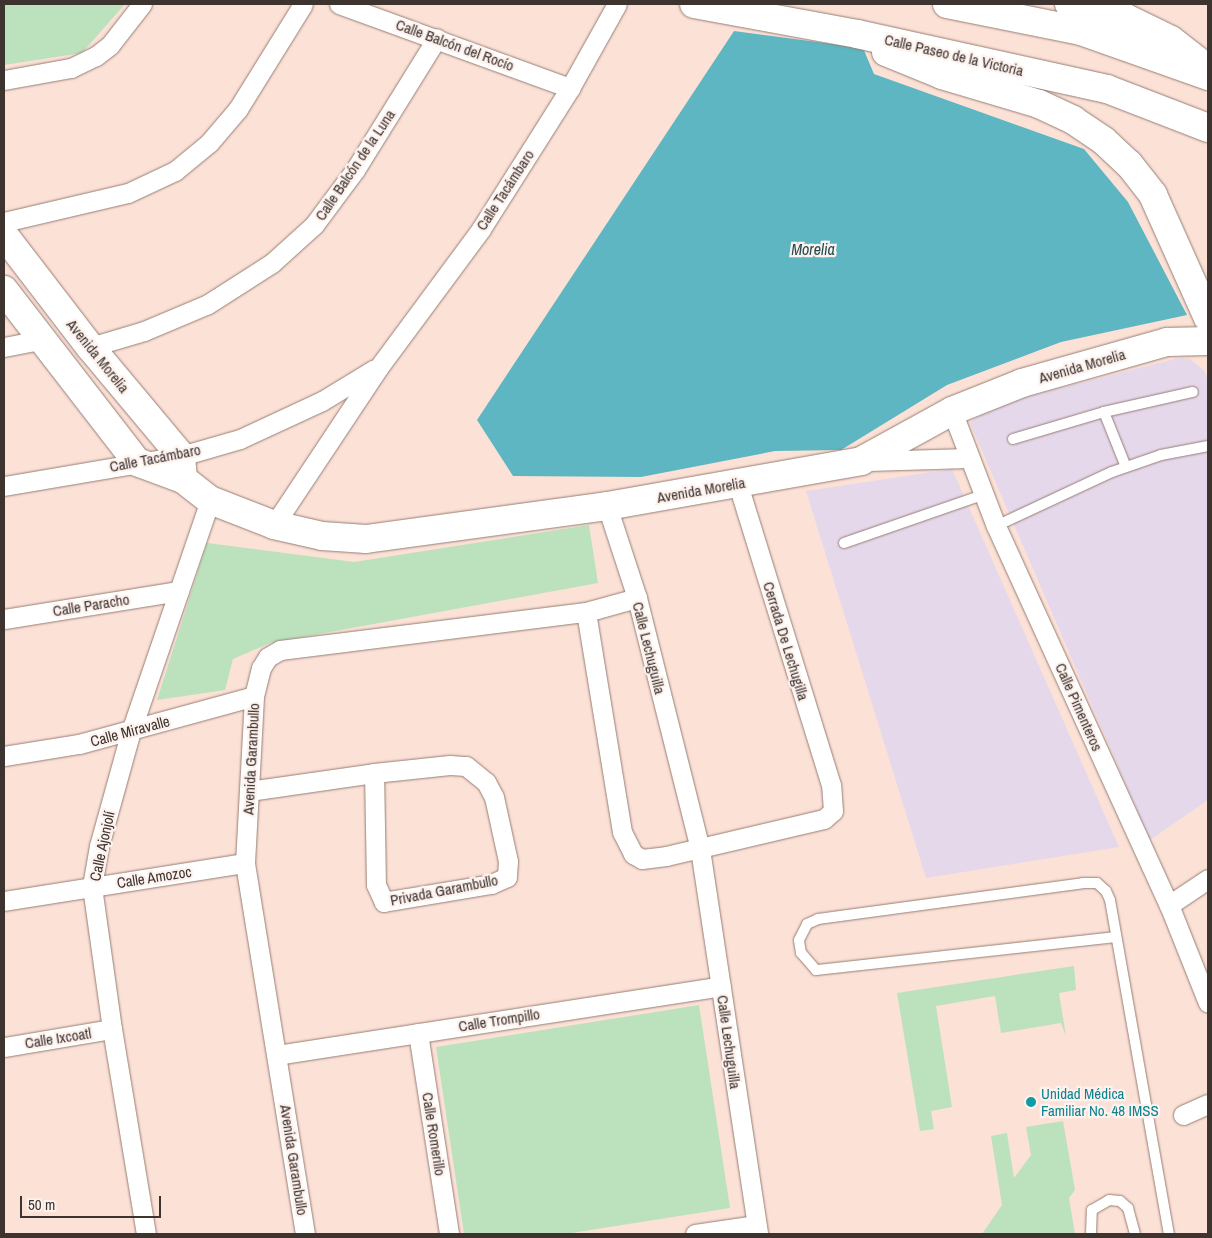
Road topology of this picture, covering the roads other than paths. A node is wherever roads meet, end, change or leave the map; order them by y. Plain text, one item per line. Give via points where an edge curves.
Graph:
1 (142, 4) edge
2 (303, 4) edge
3 (338, 4) edge
4 (618, 4) edge
5 (694, 4) edge
6 (947, 4) edge
7 (1068, 4) edge
8 (857, 34) junction
9 (437, 38) junction
10 (1208, 69) edge
11 (1208, 76) edge
12 (4, 80) edge
13 (570, 88) junction
14 (1208, 128) edge
15 (4, 222) edge
16 (4, 235) edge
17 (4, 290) edge
18 (1208, 318) edge
19 (41, 340) junction
20 (1208, 341) edge
21 (4, 347) edge
22 (90, 347) junction
23 (379, 367) junction
24 (1192, 392) dead end
25 (952, 411) junction
26 (1104, 412) junction
27 (1013, 439) dead end
28 (1208, 446) edge
29 (968, 458) junction
30 (862, 461) junction
31 (136, 462) junction
32 (1126, 467) junction
33 (182, 468) junction
34 (738, 484) junction
35 (4, 486) edge
36 (983, 495) junction
37 (210, 500) junction
38 (607, 506) junction
39 (274, 525) junction
40 (996, 526) junction
41 (844, 543) dead end
42 (179, 591) junction
43 (636, 598) junction
44 (586, 612) junction
45 (4, 619) edge
46 (254, 696) junction
47 (131, 731) junction
48 (4, 756) edge
49 (374, 773) junction
50 (249, 791) junction
51 (700, 849) junction
52 (245, 863) junction
53 (1208, 879) edge
54 (92, 886) junction
55 (4, 901) edge
56 (1169, 906) junction
57 (1116, 937) junction
58 (721, 986) junction
59 (1208, 1003) edge
60 (112, 1029) junction
61 (418, 1033) junction
62 (4, 1047) edge
63 (277, 1054) junction
64 (1208, 1104) edge
65 (1183, 1115) dead end
66 (757, 1230) edge
67 (146, 1234) edge
68 (305, 1234) edge
69 (449, 1234) edge
70 (694, 1234) edge
71 (1091, 1234) edge
72 (1134, 1234) edge
73 (1169, 1234) edge

1 - 12 street via 110,45 96,56 71,68
2 - 15 street via 238,110 209,143 175,171 128,193
3 - 9 street, Calle Balcón del Rocío
4 - 13 street, Calle Tacámbaro
5 - 8 main road, Calle Paseo de la Victoria
6 - 11 main road via 1081,31
7 - 10 main road via 1124,17 1171,40
8 - 14 main road, Calle Paseo de la Victoria via 1106,89
8 - 18 main road via 913,65 1038,104 1074,120 1104,141 1130,164 1153,195
9 - 13 street, Calle Balcón del Rocío
9 - 22 street, Calle Balcón de la Luna via 355,170 314,225 272,263 208,304 144,331
13 - 23 street, Calle Tacámbaro via 481,229
16 - 22 main road, Avenida Morelia
17 - 19 main road
19 - 21 street
19 - 31 main road
20 - 25 main road, Avenida Morelia via 1167,342 1022,383
22 - 33 main road, Avenida Morelia
23 - 33 street, Calle Tacámbaro via 322,401
23 - 39 street, Calle Tacámbaro
24 - 26 lane
25 - 29 street, Calle Pimenteros
25 - 30 main road, Avenida Morelia
26 - 27 lane
26 - 32 lane
28 - 32 lane via 1161,454
29 - 30 street
29 - 36 street, Calle Pimenteros
30 - 34 main road, Avenida Morelia
31 - 33 main road, Avenida Morelia
31 - 35 street, Calle Tacámbaro
32 - 40 lane via 1066,491
33 - 37 main road, Avenida Morelia
34 - 38 main road, Avenida Morelia
34 - 51 street, Cerrada De Lechugilla via 834,798 833,811 824,819
36 - 40 street, Calle Pimenteros
36 - 41 lane
37 - 39 main road, Avenida Morelia
37 - 42 street, Calle Ajonjolí
38 - 39 main road, Avenida Morelia via 366,539 322,536
38 - 43 street, Calle Lechuguilla
40 - 56 street, Calle Pimenteros
42 - 45 street, Calle Paracho
42 - 47 street, Calle Ajonjolí
43 - 44 street, Avenida Garambullo
43 - 51 street, Calle Lechuguilla
44 - 46 street, Avenida Garambullo via 280,650 268,657 261,668
44 - 51 street via 627,845 642,859
46 - 47 street, Calle Miravalle
46 - 50 street, Avenida Garambullo
47 - 48 street, Calle Miravalle via 79,744
47 - 54 street, Calle Ajonjolí via 99,846
49 - 49 street, Privada Garambullo via 450,764 466,766 476,773 486,782 494,797 508,861 507,877 491,884 384,902 376,885
49 - 50 street, Privada Garambullo
50 - 52 street, Avenida Garambullo
51 - 58 street, Calle Lechuguilla
52 - 54 street, Calle Amozoc
52 - 63 street, Avenida Garambullo
53 - 56 street
54 - 55 street, Calle Amozoc
54 - 60 street, Calle Ajonjolí
56 - 59 street, Calle Pimenteros
57 - 57 lane via 1106,891 1097,883 1083,883 818,919 807,924 799,940 801,953 816,970
57 - 73 lane
58 - 61 street, Calle Trompillo
58 - 66 street, Calle Lechuguilla
60 - 62 street, Calle Ixcoatl
60 - 67 street, Calle Ajonjolí
61 - 63 street, Calle Trompillo
61 - 69 street, Calle Romerillo
63 - 68 street, Avenida Garambullo
64 - 65 street
66 - 70 street
71 - 72 lane via 1092,1210 1109,1200 1120,1200 1128,1208

